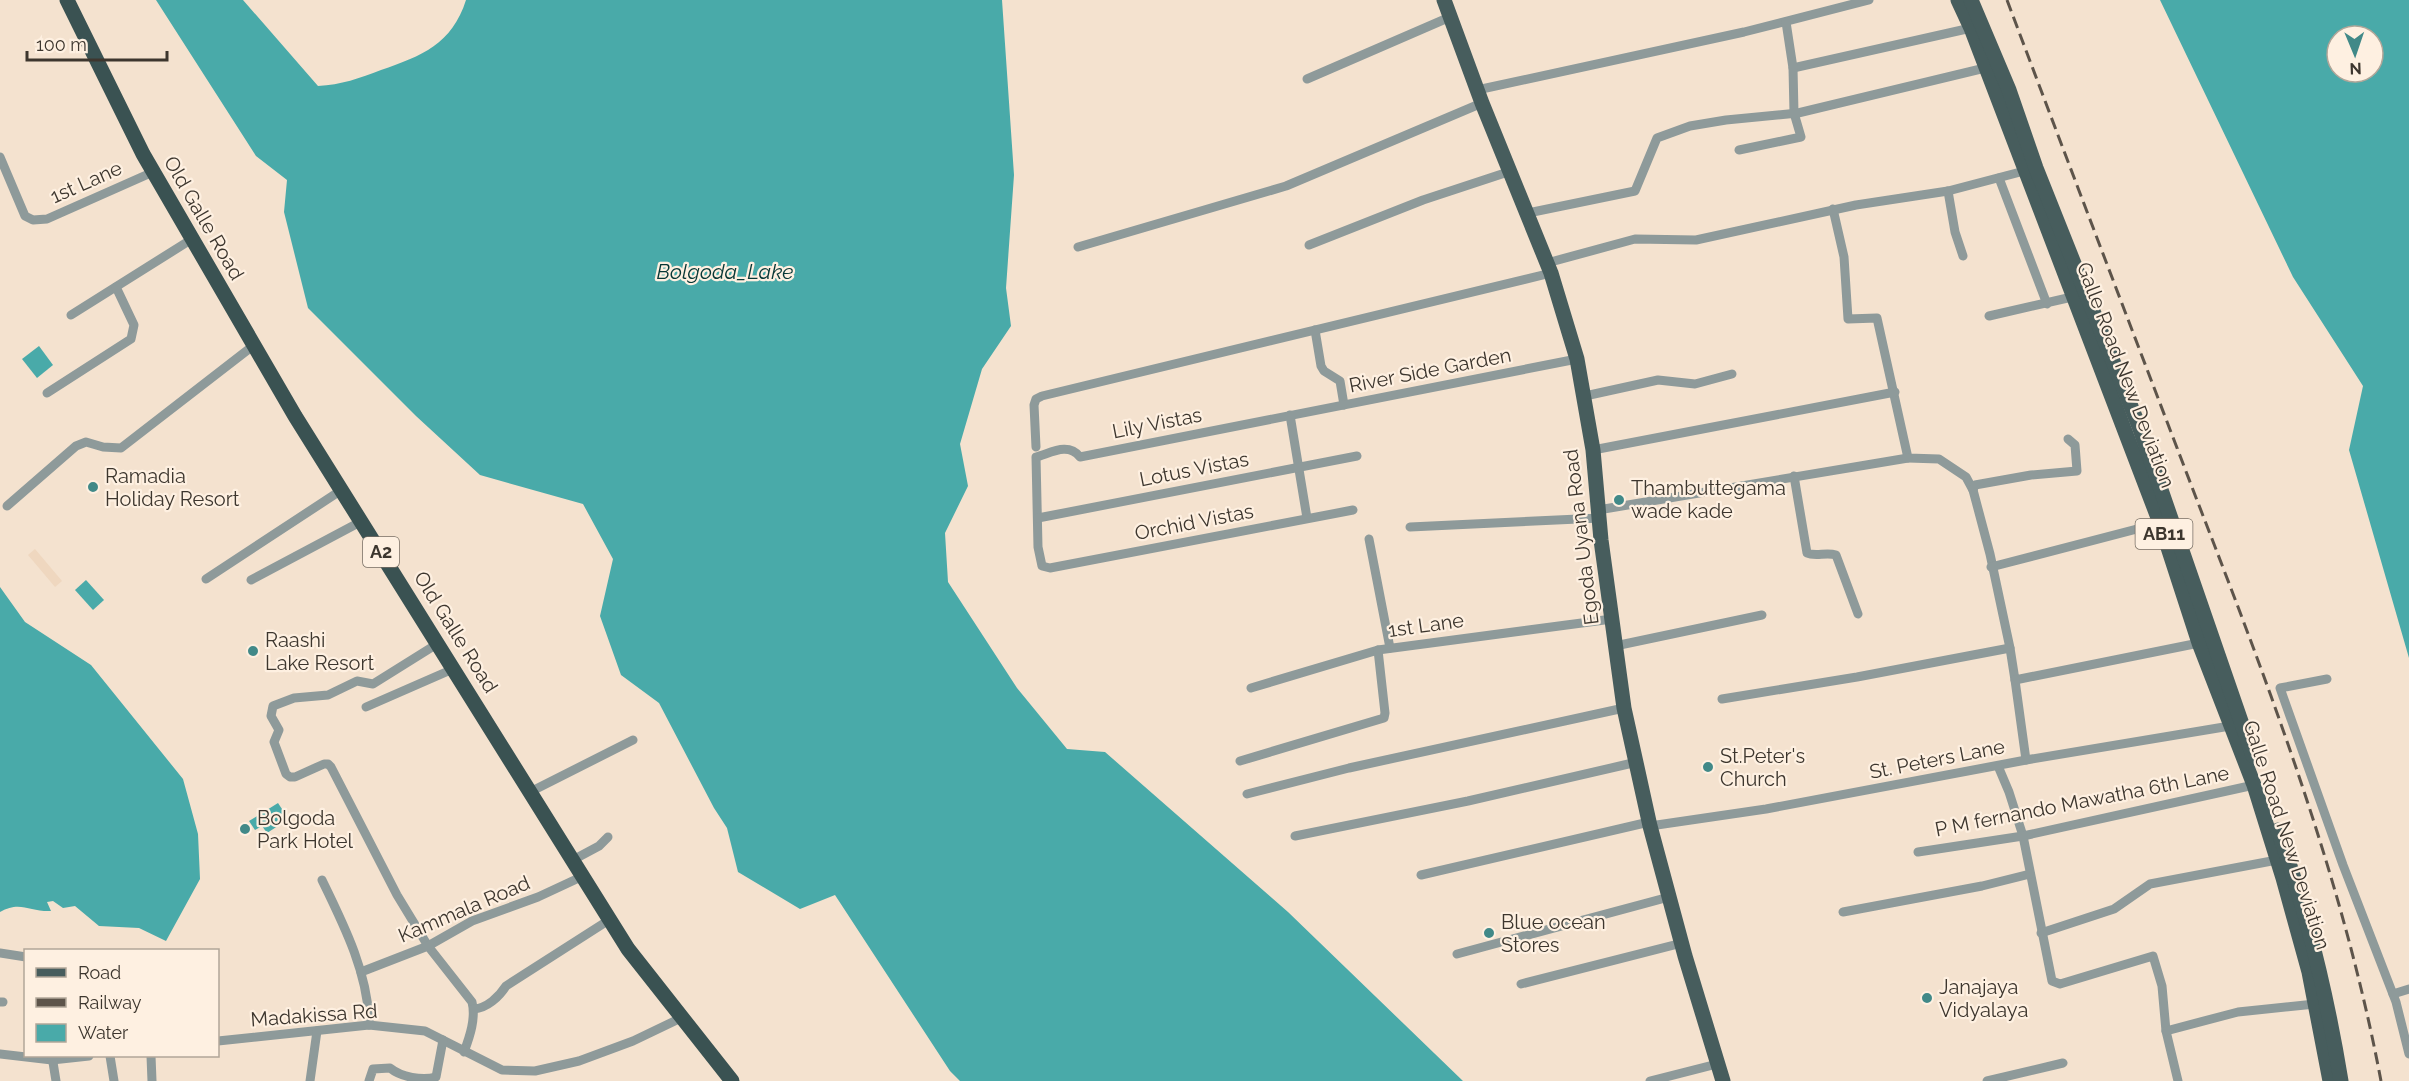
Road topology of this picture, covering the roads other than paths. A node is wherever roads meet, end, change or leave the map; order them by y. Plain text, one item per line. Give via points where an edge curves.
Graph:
1 (67, 0) edge
2 (1444, 0) edge
3 (1869, 0) edge
4 (1958, 0) edge
5 (1971, 0) edge
6 (1450, 17) junction
7 (1786, 22) junction
8 (1971, 28) junction
9 (1793, 68) junction
10 (1985, 68) junction
11 (1307, 79) dead end
12 (1480, 96) junction
13 (1794, 113) junction
14 (1739, 150) dead end
15 (0, 157) edge
16 (2030, 169) junction
17 (1511, 171) junction
18 (153, 172) junction
19 (1999, 178) junction
20 (1948, 191) junction
21 (1833, 209) junction
22 (1528, 213) junction
23 (192, 239) junction
24 (1309, 245) dead end
25 (1078, 247) dead end
26 (1963, 256) dead end
27 (1549, 268) junction
28 (116, 287) junction
29 (2072, 297) junction
30 (2047, 304) junction
31 (71, 315) dead end
32 (1989, 316) dead end
33 (1315, 330) junction
34 (254, 345) junction
35 (1577, 359) junction
36 (1732, 374) dead end
37 (1895, 392) junction
38 (46, 393) dead end
39 (1585, 396) junction
40 (1344, 405) junction
41 (1290, 416) junction
42 (2068, 439) dead end
43 (1593, 450) junction
44 (1036, 452) junction
45 (1357, 456) dead end
46 (1908, 458) junction
47 (1298, 467) junction
48 (1794, 476) junction
49 (343, 489) junction
50 (1972, 490) junction
51 (7, 506) dead end
52 (1353, 510) dead end
53 (1599, 514) junction
54 (1038, 518) junction
55 (1307, 518) junction
56 (362, 521) junction
57 (2160, 523) junction
58 (1410, 527) dead end
59 (1369, 539) dead end
60 (1991, 567) junction
61 (206, 579) dead end
62 (251, 580) dead end
63 (1858, 614) dead end
64 (1762, 615) dead end
65 (1612, 619) junction
66 (2199, 643) junction
67 (437, 645) junction
68 (1616, 646) junction
69 (1390, 648) junction
70 (2010, 648) junction
71 (1378, 650) junction
72 (453, 669) junction
73 (2327, 679) dead end
74 (2015, 680) junction
75 (1251, 688) dead end
76 (1722, 699) dead end
77 (366, 707) dead end
78 (1624, 708) junction
79 (2230, 726) junction
80 (633, 740) dead end
81 (2026, 760) junction
82 (1240, 761) dead end
83 (1637, 762) junction
84 (1998, 766) junction
85 (2254, 785) junction
86 (530, 792) junction
87 (1247, 795) dead end
88 (1650, 824) junction
89 (1295, 836) dead end
90 (2023, 836) junction
91 (608, 837) dead end
92 (1918, 852) dead end
93 (2277, 860) junction
94 (571, 861) junction
95 (2030, 874) junction
96 (1421, 875) dead end
97 (581, 877) junction
98 (322, 880) dead end
99 (1669, 897) junction
100 (1843, 912) dead end
101 (609, 920) junction
102 (2041, 933) junction
103 (1682, 943) junction
104 (428, 946) junction
105 (0, 953) edge
106 (1456, 954) dead end
107 (24, 957) edge
108 (361, 972) junction
109 (1521, 984) dead end
110 (2409, 989) edge
111 (2393, 994) junction
112 (2315, 1004) junction
113 (474, 1009) junction
114 (681, 1018) junction
115 (369, 1025) junction
116 (317, 1031) junction
117 (2166, 1031) junction
118 (443, 1040) junction
119 (219, 1041) edge
120 (464, 1052) junction
121 (0, 1054) edge
122 (2409, 1054) edge
123 (24, 1056) edge
124 (70, 1057) edge
125 (110, 1057) edge
126 (151, 1057) edge
127 (52, 1058) edge
128 (2063, 1063) dead end
129 (1717, 1064) junction
130 (536, 1076) edge
131 (56, 1081) edge
132 (114, 1081) edge
133 (152, 1081) edge
134 (309, 1081) edge
135 (369, 1081) edge
136 (732, 1081) edge
137 (1650, 1081) edge
138 (1723, 1081) edge
139 (1987, 1081) edge
140 (2178, 1081) edge
141 (2330, 1081) edge
142 (2341, 1081) edge

1 - 18 highway, Old Galle Road / A2
2 - 6 main road, Egoda Uyana Road
3 - 7 street
4 - 8 main road, Galle Road New Deviation / AB11
5 - 16 main road, Galle Road New Deviation / AB11 via 2009,90
6 - 11 street
6 - 12 main road, Egoda Uyana Road
7 - 9 street
7 - 12 street
8 - 9 street
8 - 10 main road, Galle Road New Deviation / AB11
9 - 13 street
10 - 13 street
10 - 16 main road, Galle Road New Deviation / AB11
12 - 17 main road, Egoda Uyana Road
12 - 25 street via 1286,186
13 - 14 street via 1801,137
13 - 22 street via 1690,126 1657,138 1635,190
15 - 18 street, 1st Lane via 25,216 33,220 47,219
16 - 19 street
16 - 29 main road, Galle Road New Deviation / AB11
16 - 142 main road, Galle Road New Deviation / AB11 via 2140,429 2294,875 2320,970
17 - 22 main road, Egoda Uyana Road
17 - 24 street via 1423,200
18 - 23 highway, Old Galle Road / A2
19 - 20 street
19 - 30 street
20 - 21 street
20 - 26 street
21 - 27 street via 1696,240 1635,239
21 - 37 street via 1844,257 1848,319 1877,318
22 - 27 main road, Egoda Uyana Road
23 - 28 street
23 - 34 highway, Old Galle Road / A2
27 - 33 street
27 - 35 main road, Egoda Uyana Road
28 - 31 street
28 - 38 street via 134,325 131,339
29 - 30 street
29 - 57 main road, Galle Road New Deviation / AB11
30 - 32 street
33 - 40 street via 1321,366 1340,381
33 - 44 street via 1042,396 1034,405
34 - 49 highway, Old Galle Road / A2
34 - 51 street via 121,448 86,442 76,446
35 - 39 main road, Egoda Uyana Road
35 - 40 street, River Side Garden
36 - 39 street via 1695,384 1658,380
37 - 43 street
37 - 46 street
39 - 43 main road, Egoda Uyana Road
40 - 41 street, River Side Garden
41 - 44 street, Lily Vistas via 1080,457 1069,448
41 - 47 street
42 - 50 street via 2075,445 2077,471 2000,480
43 - 53 main road, Egoda Uyana Road
44 - 54 street
45 - 47 street, Lotus Vistas
46 - 48 street
46 - 50 street via 1939,459 1966,477
47 - 54 street, Lotus Vistas
47 - 55 street
48 - 53 street
48 - 63 street via 1807,553 1836,555
49 - 56 highway, Old Galle Road / A2
49 - 61 street
50 - 60 street
52 - 55 street, Orchid Vistas
53 - 58 street
53 - 65 main road, Egoda Uyana Road
54 - 55 street, Orchid Vistas via 1042,566 1050,568
56 - 62 street
56 - 67 highway, Old Galle Road / A2
57 - 60 street
57 - 66 main road, Galle Road New Deviation / AB11
59 - 69 street
60 - 70 street
64 - 68 street
65 - 68 main road, Egoda Uyana Road
65 - 69 street, 1st Lane
66 - 74 street
66 - 79 main road, Galle Road New Deviation / AB11
67 - 72 highway, Old Galle Road / A2
67 - 104 street via 373,684 357,681 328,695 294,698 271,710 279,730 274,742 286,774 295,777 324,764 331,767
68 - 78 main road, Egoda Uyana Road
69 - 71 street, 1st Lane
70 - 74 street
70 - 76 street
71 - 75 street, 1st Lane
71 - 82 street via 1386,713 1383,718
72 - 77 street
72 - 86 highway, Old Galle Road / A2
73 - 111 street via 2280,688
74 - 81 street
78 - 83 main road, Egoda Uyana Road
78 - 87 street via 1349,768
79 - 81 street, St. Peters Lane
79 - 85 main road, Galle Road New Deviation / AB11
80 - 86 street
81 - 84 street, St. Peters Lane
83 - 88 main road, Egoda Uyana Road
83 - 89 street
84 - 88 street, St. Peters Lane via 1766,809
84 - 90 street
85 - 90 street, P M fernando Mawatha 6th Lane
85 - 93 main road, Galle Road New Deviation / AB11
86 - 94 highway, Old Galle Road / A2
88 - 96 street, St. Peters Lane
88 - 99 main road, Egoda Uyana Road
90 - 92 street, P M fernando Mawatha 6th Lane
90 - 95 street
91 - 94 street
93 - 102 street via 2150,884 2114,909
93 - 112 main road, Galle Road New Deviation / AB11
94 - 97 highway, Old Galle Road / A2
95 - 100 street
95 - 102 street
97 - 101 highway, Old Galle Road / A2
97 - 104 street, Kammala Road via 472,921
98 - 108 street
99 - 103 main road, Egoda Uyana Road
99 - 106 street
101 - 113 street via 506,986 481,1009
101 - 114 highway, Old Galle Road / A2
102 - 117 street via 2052,981 2060,984 2153,956 2162,986
103 - 109 street
103 - 129 main road, Egoda Uyana Road
104 - 108 street, Kammala Road
104 - 113 street
105 - 107 street
108 - 115 street
110 - 111 street
111 - 122 street
112 - 117 street via 2238,1012
112 - 141 main road, Galle Road New Deviation / AB11
113 - 120 street
114 - 130 street, Madakissa Rd via 633,1041
114 - 136 highway, Old Galle Road / A2
115 - 116 street, Madakissa Rd
115 - 118 street, Madakissa Rd via 425,1031
116 - 119 street, Madakissa Rd
116 - 134 street
117 - 140 street
118 - 120 street, Madakissa Rd
118 - 135 street via 434,1078 398,1075 390,1068 373,1069
120 - 130 street, Madakissa Rd via 502,1070
121 - 123 street
124 - 127 street
125 - 132 street
126 - 133 street
127 - 131 street
128 - 139 street
129 - 137 street
129 - 138 main road, Egoda Uyana Road

